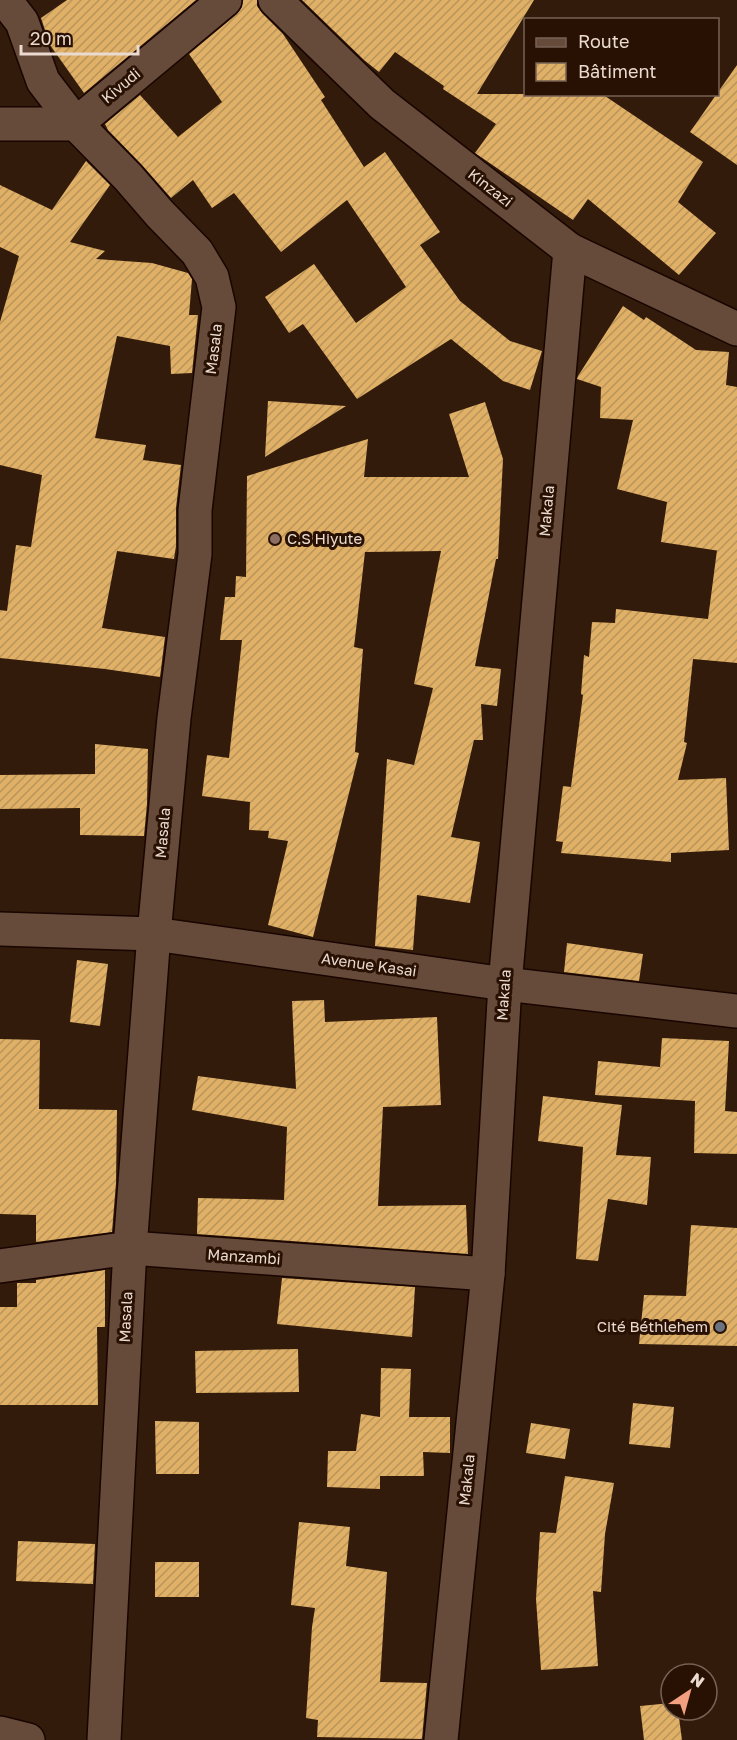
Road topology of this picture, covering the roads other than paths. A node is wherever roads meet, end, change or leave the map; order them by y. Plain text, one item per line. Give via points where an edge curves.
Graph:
1 (5, 0) edge
2 (225, 0) edge
3 (275, 0) edge
4 (0, 124) edge
5 (76, 124) junction
6 (570, 250) junction
7 (737, 328) edge
8 (0, 929) edge
9 (154, 934) junction
10 (505, 984) junction
11 (737, 1011) edge
12 (130, 1248) junction
13 (0, 1266) edge
14 (488, 1274) junction
15 (0, 1733) edge
16 (28, 1740) edge
17 (104, 1740) edge
18 (441, 1740) edge

1 - 5 street, Masala via 22,22 43,81
2 - 5 street, Kivudi
3 - 6 street, Kinzazi via 382,104
4 - 5 street
5 - 9 street, Masala via 197,252 212,277 219,307
6 - 7 street, Kinzazi
6 - 10 street, Makala
8 - 9 street, Avenue Kasai
9 - 10 street, Avenue Kasai
9 - 12 street, Masala
10 - 11 street, Avenue Kasai
10 - 14 street, Makala
12 - 13 street, Manzambi
12 - 14 street, Manzambi
12 - 17 street, Masala
14 - 18 street, Makala
15 - 16 street

